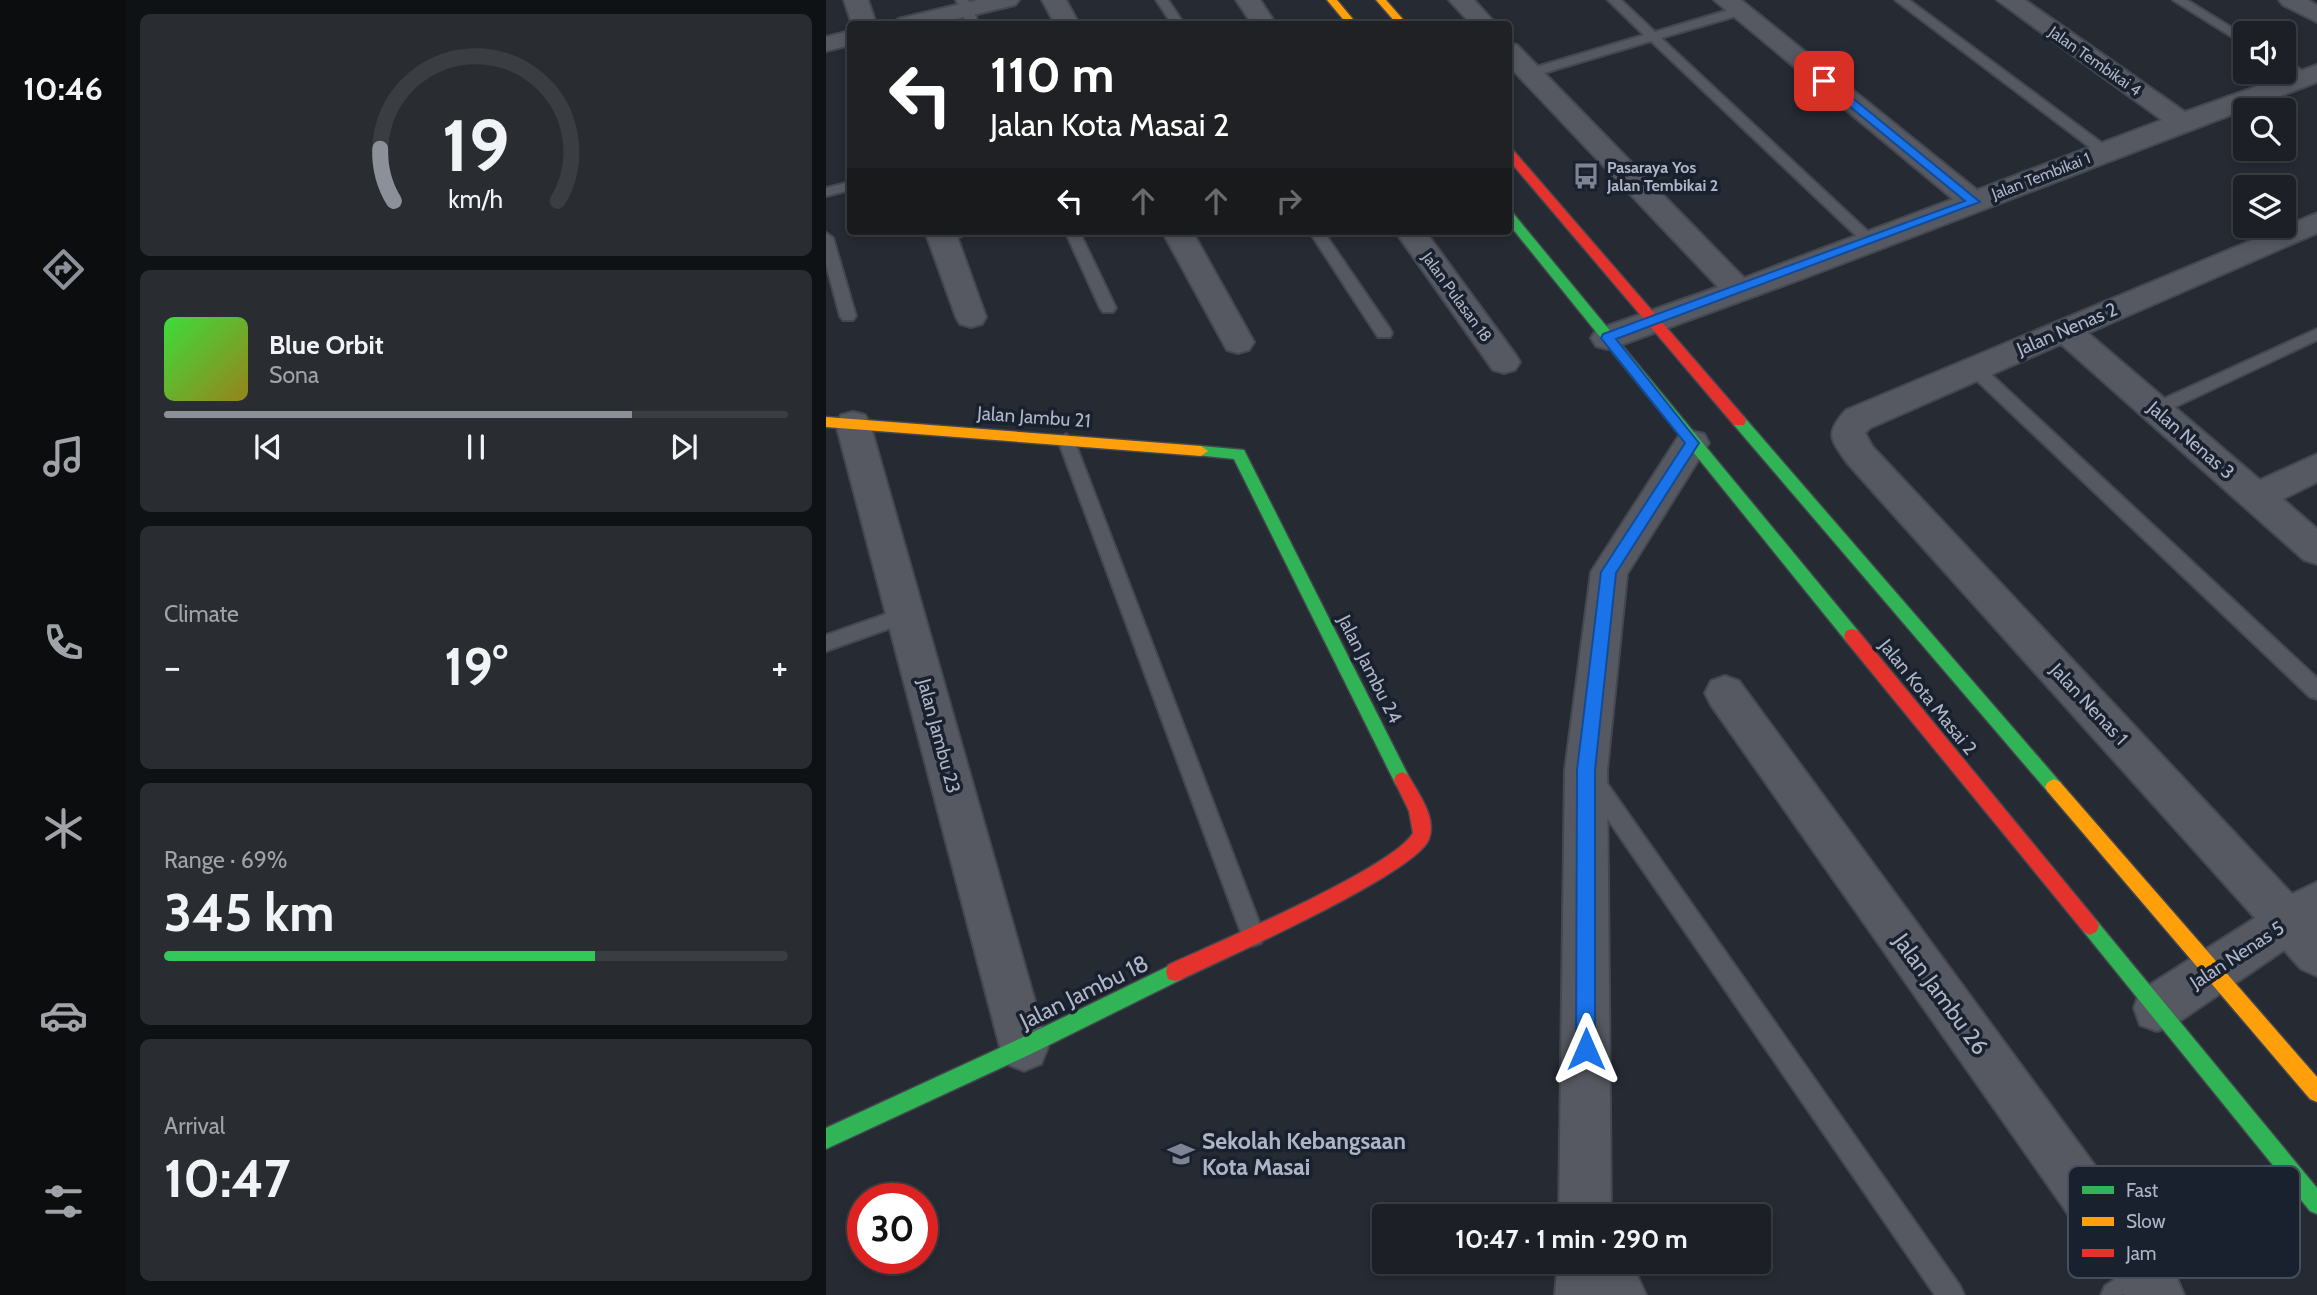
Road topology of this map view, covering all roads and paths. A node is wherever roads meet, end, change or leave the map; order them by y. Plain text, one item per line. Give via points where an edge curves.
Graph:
1 (856, 0) edge
2 (1007, 0) edge
3 (1054, 0) edge
4 (1162, 0) edge
5 (1248, 0) edge
6 (1332, 0) edge
7 (1381, 0) edge
8 (1461, 0) edge
9 (1614, 0) edge
10 (1902, 0) edge
11 (2009, 0) edge
12 (2179, 0) edge
13 (2291, 0) edge
14 (1732, 5) edge
15 (967, 11) edge
16 (2317, 15) edge
17 (863, 21) edge
18 (921, 21) edge
19 (1065, 21) edge
20 (1176, 21) edge
21 (1262, 21) edge
22 (1350, 21) edge
23 (1399, 21) edge
24 (1481, 21) edge
25 (2233, 34) edge
26 (1653, 37) junction
27 (847, 39) edge
28 (826, 44) edge
29 (1512, 54) edge
30 (2302, 72) edge
31 (1530, 73) junction
32 (2182, 122) junction
33 (2105, 152) junction
34 (1512, 156) edge
35 (847, 187) edge
36 (826, 192) edge
37 (1974, 202) junction
38 (1512, 220) edge
39 (2317, 222) edge
40 (949, 235) edge
41 (1074, 235) edge
42 (1179, 235) edge
43 (1319, 235) edge
44 (1413, 235) edge
45 (826, 238) edge
46 (1871, 242) junction
47 (1738, 290) junction
48 (1108, 308) dead end
49 (848, 316) dead end
50 (971, 317) dead end
51 (1652, 321) junction
52 (2065, 330) junction
53 (1384, 333) dead end
54 (2317, 334) edge
55 (1607, 338) junction
56 (1238, 342) dead end
57 (1504, 362) dead end
58 (1975, 369) junction
59 (2156, 409) junction
60 (840, 423) edge
61 (1066, 440) junction
62 (1692, 443) junction
63 (1239, 454) joint
64 (1860, 455) joint
65 (2317, 467) edge
66 (2256, 497) junction
67 (2317, 550) edge
68 (905, 615) junction
69 (826, 643) edge
70 (2317, 691) edge
71 (1725, 693) dead end
72 (1586, 770) junction
73 (1361, 881) joint
74 (2307, 926) edge
75 (1253, 934) junction
76 (2213, 971) junction
77 (2157, 1008) junction
78 (1024, 1047) junction
79 (2317, 1092) edge
80 (826, 1139) edge
81 (2286, 1166) edge
82 (2300, 1183) edge
83 (2068, 1187) edge
84 (1585, 1204) edge
85 (2317, 1204) edge
86 (1583, 1274) edge
87 (1609, 1274) edge
88 (1582, 1295) edge
89 (1619, 1295) edge
90 (1951, 1295) edge

1 - 17 street
2 - 15 street
3 - 19 street
4 - 20 lane
5 - 21 street
6 - 22 main road
7 - 23 main road
8 - 24 street
9 - 26 lane
10 - 33 lane
11 - 32 street, Jalan Tembikai 4
12 - 25 lane
13 - 16 street
14 - 26 lane
14 - 37 street
15 - 18 street
26 - 31 lane
26 - 46 lane
27 - 28 street
29 - 31 street
30 - 32 street, Jalan Tembikai 1
31 - 47 street
32 - 33 street, Jalan Tembikai 1
33 - 37 street, Jalan Tembikai 1
34 - 51 main road, Jalan Kota Masai 2
35 - 36 lane
37 - 46 street, Jalan Tembikai 1
38 - 55 main road, Jalan Kota Masai 2
39 - 52 street, Jalan Nenas 2
40 - 50 street
41 - 48 lane
42 - 56 street
43 - 53 lane
44 - 57 street, Jalan Pulasan 18
45 - 49 lane
46 - 47 street, Jalan Tembikai 1
47 - 51 street, Jalan Tembikai 1
51 - 55 street, Jalan Tembikai 1
51 - 76 main road, Jalan Kota Masai 2
52 - 58 street, Jalan Nenas 2
52 - 59 street, Jalan Nenas 3
54 - 59 lane
55 - 62 main road, Jalan Kota Masai 2
58 - 64 street, Jalan Nenas 2 via 1851,423 1848,438
58 - 70 lane
59 - 66 street, Jalan Nenas 3
60 - 61 main road, Jalan Jambu 21
60 - 68 street, Jalan Jambu 23
61 - 63 main road, Jalan Jambu 21
61 - 75 lane
62 - 72 street via 1609,572
62 - 77 main road, Jalan Kota Masai 2
63 - 73 main road, Jalan Jambu 24 via 1420,816 1423,827 1415,849
64 - 74 street, Jalan Nenas 1
65 - 66 street
66 - 67 street, Jalan Nenas 3
68 - 69 lane
68 - 78 street, Jalan Jambu 23
71 - 83 street, Jalan Jambu 26
72 - 84 street
72 - 90 lane
73 - 75 main road, Jalan Jambu 18
74 - 76 street, Jalan Nenas 5
75 - 78 main road, Jalan Jambu 18
76 - 77 street, Jalan Nenas 5
76 - 79 main road, Jalan Kota Masai 2
77 - 81 main road, Jalan Kota Masai 2
78 - 80 main road, Jalan Jambu 18
82 - 85 main road, Jalan Kota Masai 2
86 - 88 street
87 - 89 street

